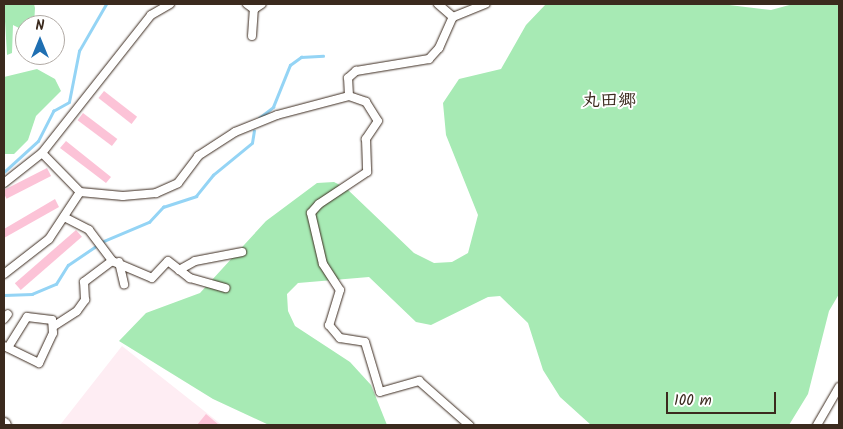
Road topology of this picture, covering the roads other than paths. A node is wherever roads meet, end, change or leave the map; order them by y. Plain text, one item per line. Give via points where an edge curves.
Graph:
1 (170, 4) edge
2 (247, 4) edge
3 (262, 4) edge
4 (438, 4) edge
5 (485, 4) edge
6 (254, 9) junction
7 (453, 17) junction
8 (252, 36) dead end
9 (348, 96) junction
10 (42, 153) junction
11 (4, 183) edge
12 (80, 192) junction
13 (64, 217) junction
14 (242, 252) dead end
15 (116, 262) junction
16 (178, 270) junction
17 (4, 274) edge
18 (124, 284) dead end
19 (226, 288) dead end
20 (54, 326) junction
21 (6, 347) edge
22 (839, 387) edge
23 (469, 425) edge
24 (817, 425) edge

1 - 10 street via 150,16
2 - 6 street
3 - 6 street
4 - 7 street
5 - 7 street
6 - 8 street
7 - 9 street via 439,48 429,59 356,71 348,78
9 - 12 street via 277,115 235,132 198,156 167,190 123,196
9 - 23 street via 366,102 378,121 366,139 367,172 319,204 312,214 323,264 340,290 329,325 340,338 365,342 380,392 419,380
10 - 11 street
10 - 12 street
12 - 13 street
13 - 15 street via 89,230
13 - 17 street via 49,239
14 - 16 street via 195,261
15 - 16 street via 152,278 168,261
15 - 18 street
15 - 20 street via 84,282 85,300 77,311
16 - 19 street via 201,283
20 - 21 street via 52,320 27,317
20 - 21 street via 39,363
22 - 24 street

